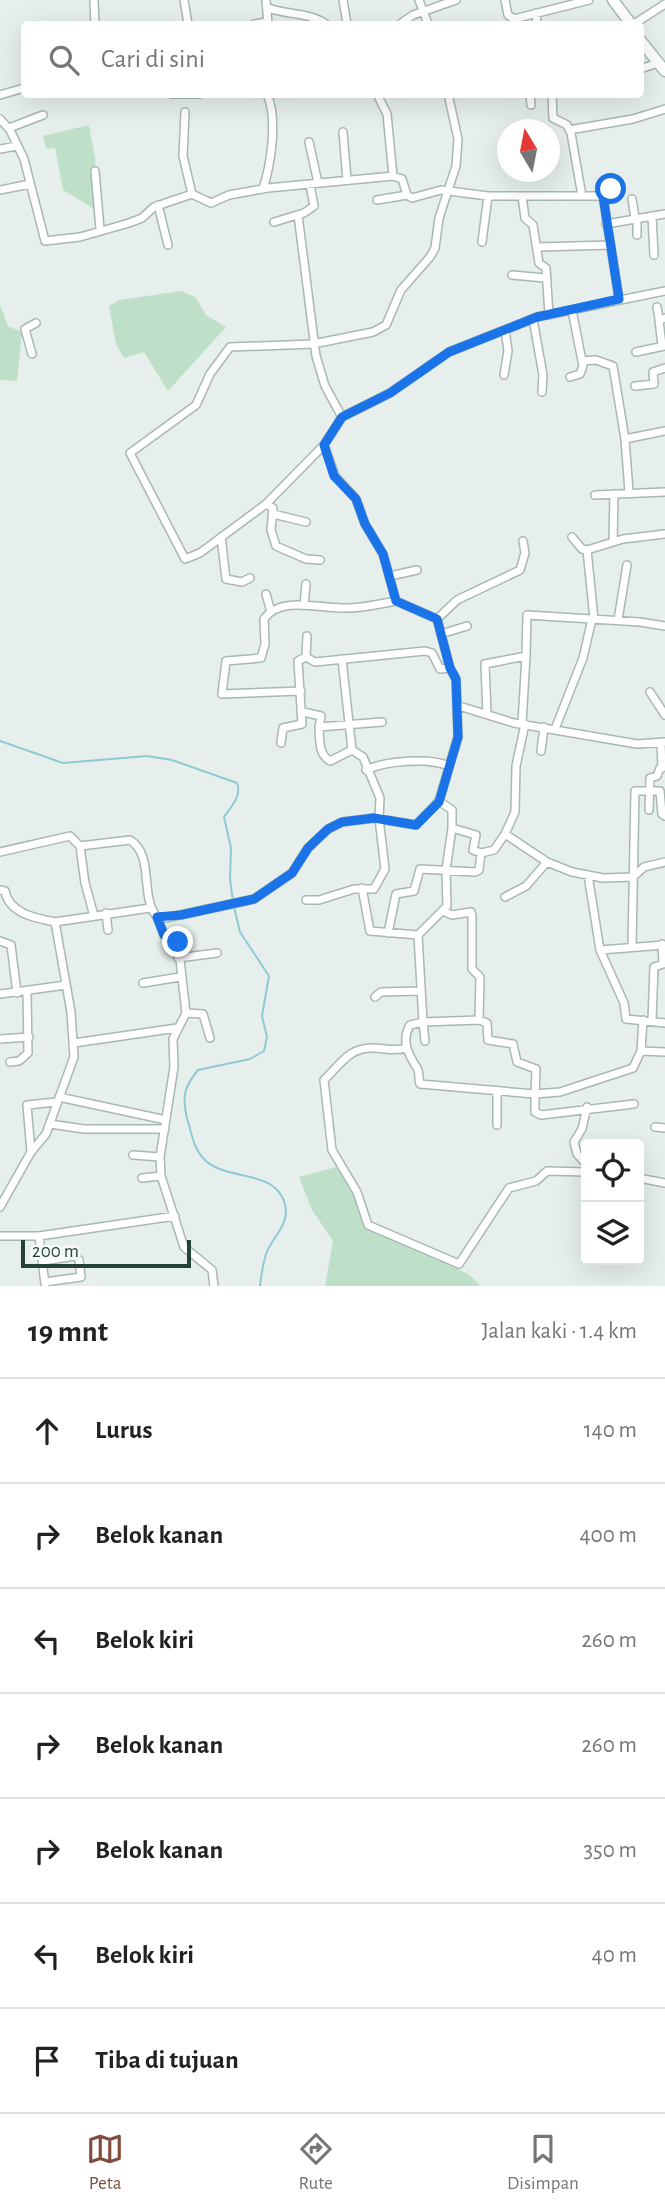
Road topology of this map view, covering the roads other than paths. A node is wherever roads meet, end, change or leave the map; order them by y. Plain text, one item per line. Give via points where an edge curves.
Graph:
1 (93, 0) edge
2 (184, 0) edge
3 (343, 0) edge
4 (419, 0) edge
5 (456, 0) edge
6 (505, 0) edge
7 (589, 0) edge
8 (613, 0) edge
9 (665, 1) edge
10 (267, 4) edge
11 (422, 12) junction
12 (536, 13) junction
13 (95, 21) edge
14 (188, 21) edge
15 (320, 21) edge
16 (346, 21) edge
17 (406, 21) edge
18 (426, 21) edge
19 (537, 21) edge
20 (630, 21) edge
21 (637, 21) edge
22 (644, 45) edge
23 (662, 67) edge
24 (644, 69) edge
25 (21, 89) edge
26 (0, 95) edge
27 (268, 98) edge
28 (379, 98) edge
29 (449, 98) edge
30 (530, 98) edge
31 (552, 98) edge
32 (531, 105) dead end
33 (665, 109) edge
34 (186, 111) dead end
35 (43, 115) dead end
36 (0, 119) edge
37 (9, 128) junction
38 (569, 130) junction
39 (343, 132) dead end
40 (309, 142) dead end
41 (17, 146) junction
42 (0, 149) edge
43 (95, 171) dead end
44 (393, 176) junction
45 (613, 179) dead end
46 (347, 180) junction
47 (30, 184) junction
48 (314, 184) junction
49 (262, 189) junction
50 (0, 190) edge
51 (448, 191) junction
52 (192, 194) junction
53 (407, 195) junction
54 (488, 196) junction
55 (522, 196) junction
56 (582, 196) junction
57 (603, 196) junction
58 (632, 199) dead end
59 (377, 200) dead end
60 (158, 205) junction
61 (665, 214) edge
62 (299, 215) junction
63 (652, 216) junction
64 (636, 218) junction
65 (274, 222) dead end
66 (606, 224) junction
67 (100, 229) junction
68 (638, 235) dead end
69 (482, 242) dead end
70 (168, 245) dead end
71 (610, 245) junction
72 (538, 247) junction
73 (654, 255) dead end
74 (512, 275) dead end
75 (545, 278) junction
76 (665, 291) edge
77 (619, 299) junction
78 (657, 307) dead end
79 (572, 310) junction
80 (549, 315) junction
81 (662, 318) edge
82 (533, 319) junction
83 (36, 323) dead end
84 (505, 330) junction
85 (313, 344) junction
86 (663, 346) edge
87 (636, 352) dead end
88 (32, 354) dead end
89 (582, 361) junction
90 (665, 368) edge
91 (504, 375) dead end
92 (570, 377) dead end
93 (635, 386) dead end
94 (542, 392) dead end
95 (342, 417) junction
96 (665, 431) edge
97 (625, 439) junction
98 (324, 445) junction
99 (629, 492) junction
100 (665, 492) edge
101 (614, 494) junction
102 (595, 495) dead end
103 (266, 504) junction
104 (273, 514) junction
105 (306, 522) dead end
106 (665, 534) edge
107 (221, 537) junction
108 (572, 537) dead end
109 (523, 541) dead end
110 (613, 542) junction
111 (587, 550) junction
112 (320, 560) dead end
113 (627, 565) dead end
114 (417, 570) dead end
115 (390, 576) junction
116 (250, 578) dead end
117 (306, 584) dead end
118 (266, 594) dead end
119 (396, 601) junction
120 (304, 605) junction
121 (271, 612) junction
122 (437, 619) junction
123 (593, 619) junction
124 (618, 620) junction
125 (467, 626) dead end
126 (665, 626) edge
127 (441, 634) junction
128 (307, 636) dead end
129 (526, 656) junction
130 (306, 657) junction
131 (342, 659) junction
132 (450, 668) junction
133 (301, 691) junction
134 (650, 692) dead end
135 (459, 706) junction
136 (303, 712) junction
137 (487, 714) junction
138 (665, 715) edge
139 (382, 722) dead end
140 (523, 724) junction
141 (349, 725) junction
142 (319, 727) junction
143 (544, 727) junction
144 (555, 729) junction
145 (663, 742) edge
146 (281, 743) dead end
147 (352, 750) junction
148 (541, 751) dead end
149 (449, 766) junction
150 (663, 768) edge
151 (366, 770) junction
152 (649, 791) junction
153 (439, 802) junction
154 (649, 810) dead end
155 (665, 816) edge
156 (379, 818) junction
157 (452, 828) junction
158 (505, 834) junction
159 (80, 846) junction
160 (0, 852) edge
161 (481, 853) junction
162 (547, 862) junction
163 (665, 862) edge
164 (446, 870) junction
165 (588, 875) junction
166 (633, 877) junction
167 (362, 888) junction
168 (0, 890) edge
169 (505, 897) dead end
170 (306, 900) dead end
171 (149, 908) junction
172 (443, 911) junction
173 (106, 913) junction
174 (94, 916) junction
175 (157, 917) junction
176 (55, 922) junction
177 (108, 930) dead end
178 (388, 933) junction
179 (418, 935) junction
180 (0, 941) edge
181 (663, 945) edge
182 (632, 946) junction
183 (600, 950) junction
184 (217, 953) dead end
185 (178, 958) junction
186 (180, 977) junction
187 (143, 983) dead end
188 (66, 985) junction
189 (419, 991) junction
190 (27, 992) junction
191 (17, 993) junction
192 (0, 995) edge
193 (374, 997) dead end
194 (186, 1013) junction
195 (479, 1020) junction
196 (647, 1020) junction
197 (423, 1022) junction
198 (665, 1023) edge
199 (177, 1028) junction
200 (30, 1037) junction
201 (210, 1038) dead end
202 (0, 1039) edge
203 (425, 1041) dead end
204 (74, 1043) junction
205 (406, 1048) junction
206 (641, 1051) junction
207 (665, 1052) edge
208 (10, 1062) dead end
209 (497, 1091) junction
210 (535, 1094) junction
211 (58, 1100) junction
212 (634, 1104) dead end
213 (587, 1107) junction
214 (166, 1120) junction
215 (50, 1124) junction
216 (497, 1125) dead end
217 (655, 1127) dead end
218 (665, 1128) edge
219 (165, 1129) junction
220 (31, 1152) junction
221 (133, 1155) dead end
222 (160, 1157) junction
223 (581, 1158) edge
224 (581, 1172) edge
225 (162, 1176) junction
226 (142, 1178) dead end
227 (644, 1179) edge
228 (665, 1182) edge
229 (0, 1207) edge
230 (175, 1216) junction
231 (0, 1236) edge
232 (39, 1236) junction
233 (43, 1261) junction
234 (81, 1277) junction
235 (45, 1284) edge
236 (83, 1286) edge
237 (214, 1286) edge

1 - 13 street
2 - 14 street
3 - 16 street
4 - 11 street
5 - 11 street
6 - 12 street via 510,18
7 - 12 street
8 - 20 main road
9 - 21 street
10 - 15 street via 288,15
11 - 17 street
11 - 18 street
12 - 19 street
22 - 23 main road
23 - 24 street
25 - 26 street
27 - 49 street via 273,112 272,153
28 - 44 street via 387,114
29 - 51 street via 458,139
30 - 32 street
31 - 38 street via 553,118
33 - 38 street
34 - 52 street via 183,156
35 - 37 street
36 - 37 street
37 - 41 street
38 - 56 street
39 - 46 street
40 - 48 street
41 - 42 street
41 - 47 street
43 - 67 street
44 - 46 street
44 - 53 street via 402,179
45 - 57 street via 611,190
46 - 48 street
47 - 50 street
47 - 67 street via 44,241 80,237
48 - 49 street
48 - 62 street via 314,206
49 - 52 street via 229,195 211,204
51 - 53 street
51 - 54 street
51 - 85 street via 433,252 401,290 386,325
52 - 60 street
53 - 59 street
54 - 55 street
54 - 69 street
55 - 56 street
55 - 72 street via 525,218 533,225
56 - 57 street
57 - 66 street
58 - 64 street
60 - 67 street via 142,218
60 - 70 street
61 - 63 street
62 - 65 street
62 - 85 street
63 - 64 street
63 - 73 street
64 - 66 street
64 - 68 street
66 - 71 street
71 - 72 street
71 - 77 street
72 - 75 street
74 - 75 street
75 - 80 street
76 - 77 street
77 - 79 street
78 - 81 street
79 - 80 street
79 - 89 street
80 - 82 street
81 - 86 street
82 - 84 street
82 - 94 street
83 - 88 street via 25,329
84 - 91 street
84 - 95 street via 449,352 390,393
85 - 95 street via 325,386
85 - 107 street via 228,348 197,405 130,453 184,559
86 - 87 street
89 - 92 street via 580,374
89 - 97 street via 612,366
90 - 93 street via 653,372 654,384
95 - 98 street
96 - 97 street
97 - 99 street
98 - 103 street
98 - 115 street via 334,476 356,499 365,524 375,535
99 - 100 street
99 - 101 street
101 - 102 street
101 - 110 street
103 - 104 street via 272,506
103 - 107 street
104 - 105 street
104 - 112 street via 276,547
106 - 110 street
107 - 116 street via 226,579 242,582
108 - 111 street
109 - 122 street via 525,553 518,572 457,600
110 - 111 street
111 - 123 street
113 - 124 street
114 - 115 street
115 - 119 street
117 - 120 street
118 - 121 street
119 - 120 street via 342,608
119 - 122 street
120 - 121 street
121 - 133 street via 264,619 261,656 226,662 222,694
122 - 127 street
123 - 124 street
123 - 129 street via 527,615
123 - 144 street
124 - 126 street
125 - 127 street
127 - 132 street
128 - 130 street
129 - 137 street via 485,664
129 - 140 street
130 - 131 street via 320,663
130 - 133 street via 296,666
131 - 132 street via 430,651 440,669
131 - 141 street
132 - 135 street
133 - 136 street
134 - 138 street
135 - 137 street
135 - 149 street via 458,737
136 - 142 street via 321,716
136 - 146 street via 302,724 284,728
137 - 140 street
139 - 141 street
140 - 143 street
140 - 158 street via 514,815
141 - 142 street
141 - 147 street
142 - 147 street via 322,753 328,761
143 - 144 street
143 - 148 street
144 - 145 street via 637,744
145 - 150 street
147 - 151 street via 363,758
149 - 151 street via 435,761 393,762
149 - 153 street
150 - 152 street via 650,778
151 - 156 street via 378,791
152 - 154 street
152 - 155 street via 660,791
152 - 166 street via 635,791
153 - 156 street via 416,825
153 - 157 street via 452,810
156 - 167 street via 385,869 378,887
156 - 175 street via 342,822 328,829 292,873 244,904
157 - 161 street via 476,835 473,850
157 - 164 street
158 - 161 street via 494,850
158 - 162 street
159 - 160 street via 70,836
159 - 171 street via 124,839 138,845
159 - 174 street
161 - 164 street via 479,870
162 - 165 street
162 - 169 street via 526,886
163 - 166 street via 644,867
164 - 172 street via 447,906
164 - 178 street via 420,869 414,891 396,894
165 - 166 street
165 - 183 street
166 - 182 street
167 - 170 street
167 - 178 street via 370,932
168 - 176 street via 14,909
171 - 173 street
171 - 175 street
172 - 179 street
172 - 195 street via 452,915 471,912 472,969 480,977
173 - 174 street
173 - 177 street
174 - 176 street
175 - 185 street via 164,935 178,941
176 - 188 street
178 - 179 street
179 - 189 street
180 - 191 street via 11,945
181 - 182 street
181 - 196 street via 663,964 654,967
182 - 183 street
183 - 196 street via 624,1003 626,1019
184 - 185 street
185 - 186 street
186 - 187 street
186 - 194 street
188 - 190 street
188 - 204 street
189 - 193 street via 381,992
189 - 197 street
190 - 191 street
190 - 200 street
191 - 192 street
194 - 199 street
194 - 201 street via 203,1014
195 - 197 street
195 - 210 street via 487,1023 488,1040 513,1044 517,1062 536,1069
196 - 198 street
196 - 206 street
197 - 203 street
197 - 205 street via 410,1025
199 - 204 street
199 - 214 street
200 - 202 street
200 - 208 street via 25,1058
204 - 211 street via 74,1057
205 - 209 street via 423,1086
205 - 224 street via 352,1051 324,1080 332,1150 357,1192 368,1225 459,1264 509,1188 536,1181 548,1171
206 - 207 street
206 - 210 street via 633,1068 623,1073 560,1092 545,1088
209 - 210 street
209 - 216 street
210 - 213 street via 535,1112 541,1115
211 - 214 street
211 - 215 street
211 - 220 street via 27,1105
212 - 213 street
213 - 223 street via 574,1142
214 - 219 street
215 - 219 street via 84,1129
215 - 220 street
217 - 218 street
219 - 222 street
220 - 229 street
221 - 222 street
222 - 225 street
225 - 226 street
225 - 230 street
227 - 228 street
230 - 232 street
230 - 237 street via 184,1247 212,1270
231 - 232 street
232 - 233 street
233 - 234 street via 77,1258
233 - 235 street
234 - 235 street
234 - 236 street

